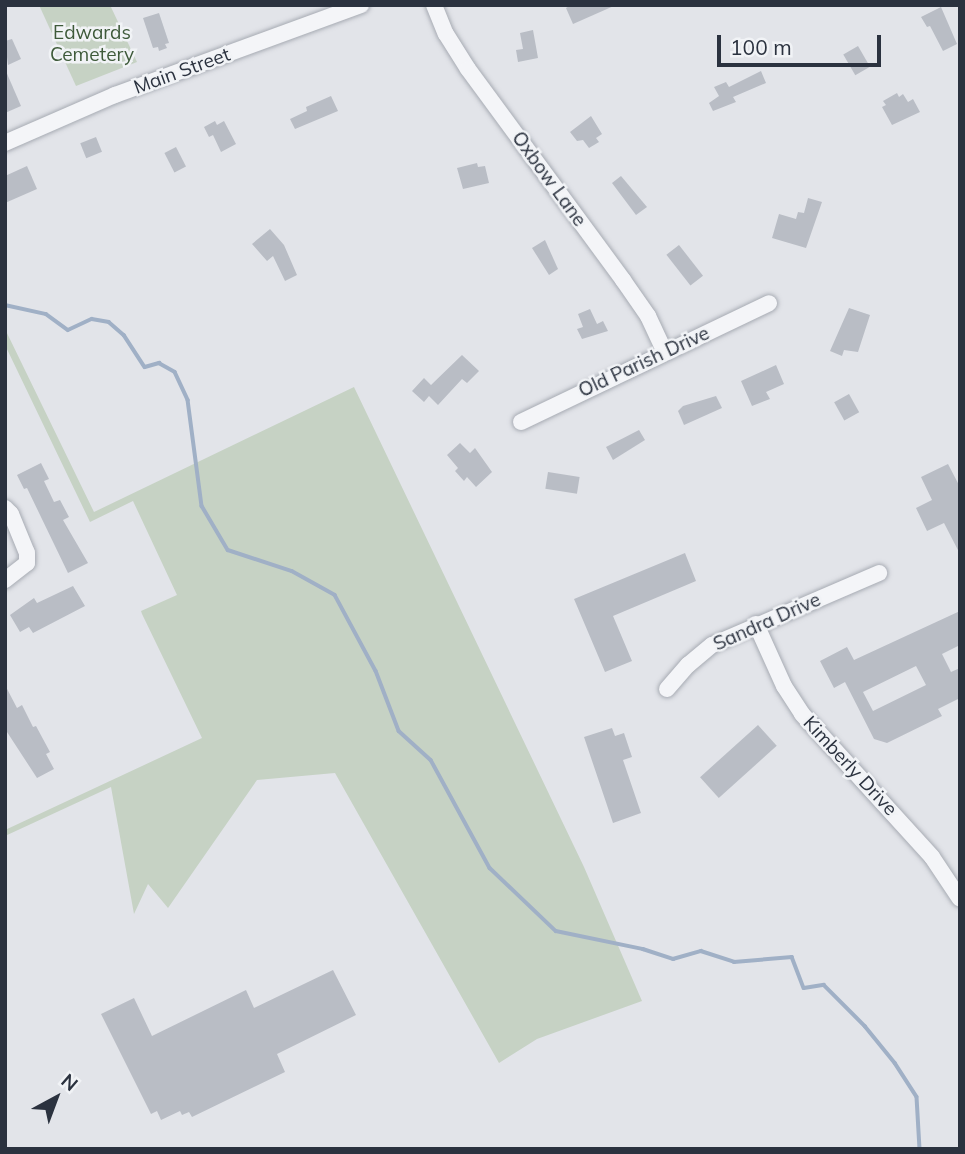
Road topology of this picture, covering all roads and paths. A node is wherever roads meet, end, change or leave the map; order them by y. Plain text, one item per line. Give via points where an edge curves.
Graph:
1 (361, 5) edge
2 (434, 5) edge
3 (5, 143) edge
4 (769, 303) dead end
5 (665, 352) junction
6 (521, 422) dead end
7 (5, 508) edge
8 (879, 573) dead end
9 (5, 580) edge
10 (756, 624) junction
11 (667, 689) dead end
12 (960, 899) edge

1 - 3 street, Main Street via 115,95
2 - 5 street, Oxbow Lane via 468,69 623,280
4 - 5 street, Old Parish Drive
5 - 6 street, Old Parish Drive
7 - 9 street via 27,553 27,563
8 - 10 street, Sandra Drive
10 - 11 street, Sandra Drive via 712,645
10 - 12 street, Kimberly Drive via 802,714 932,857

